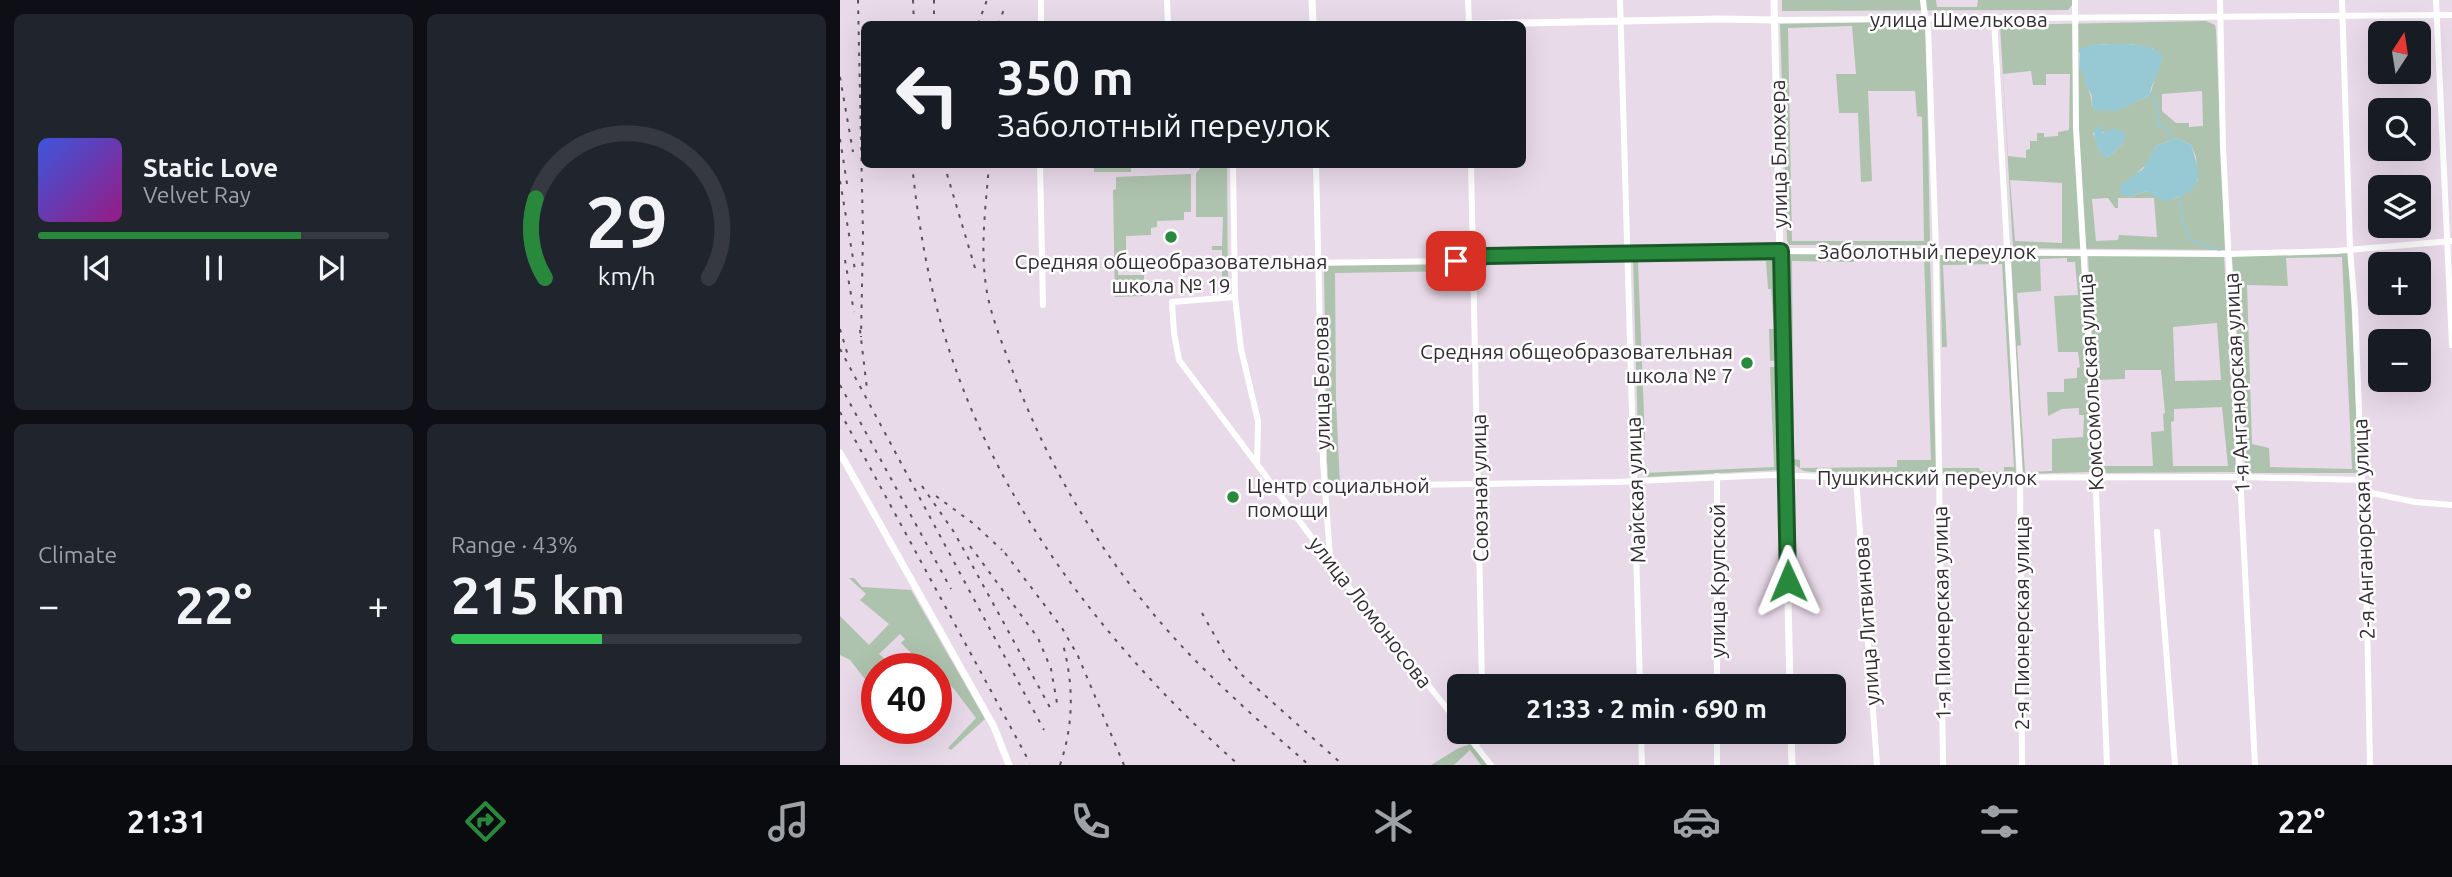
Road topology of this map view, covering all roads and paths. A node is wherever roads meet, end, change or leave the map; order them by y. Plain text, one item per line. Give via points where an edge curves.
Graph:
1 (1041, 0) edge
2 (1167, 0) edge
3 (1312, 0) edge
4 (1468, 0) edge
5 (1620, 0) edge
6 (1774, 0) edge
7 (1923, 0) edge
8 (2075, 0) edge
9 (2220, 0) edge
10 (2342, 0) edge
11 (2437, 0) edge
12 (2437, 15) junction
13 (2452, 15) edge
14 (2220, 16) junction
15 (2343, 16) junction
16 (1925, 18) junction
17 (1994, 19) junction
18 (2074, 19) junction
19 (1621, 20) junction
20 (1775, 20) junction
21 (1041, 21) edge
22 (1168, 21) edge
23 (1313, 21) edge
24 (1468, 21) edge
25 (1526, 22) edge
26 (1040, 168) edge
27 (1233, 168) edge
28 (1316, 168) edge
29 (1471, 168) edge
30 (2449, 241) edge
31 (2350, 249) junction
32 (1781, 251) junction
33 (1936, 251) junction
34 (2007, 251) junction
35 (2083, 251) junction
36 (2229, 254) junction
37 (1629, 255) junction
38 (1472, 258) junction
39 (1318, 262) junction
40 (1234, 264) junction
41 (1234, 297) junction
42 (1043, 305) dead end
43 (2452, 345) edge
44 (840, 453) edge
45 (1257, 464) junction
46 (1717, 476) junction
47 (1786, 476) junction
48 (1938, 477) junction
49 (2020, 477) junction
50 (2241, 477) junction
51 (1856, 478) junction
52 (2094, 478) junction
53 (2362, 480) junction
54 (1635, 481) junction
55 (1478, 484) junction
56 (2362, 491) junction
57 (1324, 493) junction
58 (2452, 505) edge
59 (2157, 532) dead end
60 (1330, 559) junction
61 (1482, 674) edge
62 (1640, 674) edge
63 (1717, 674) edge
64 (1790, 674) edge
65 (1447, 710) edge
66 (1641, 744) edge
67 (1717, 744) edge
68 (1791, 744) edge
69 (1476, 746) edge
70 (1009, 765) edge
71 (1491, 765) edge
72 (1642, 765) edge
73 (1717, 765) edge
74 (1792, 765) edge
75 (1877, 765) edge
76 (1943, 765) edge
77 (2022, 765) edge
78 (2107, 765) edge
79 (2175, 765) edge
80 (2255, 765) edge
81 (2370, 765) edge

1 - 21 street
2 - 22 street
3 - 23 street
4 - 24 street
5 - 19 street, Майская улица
6 - 20 street, улица Блюхера
7 - 16 street, 1-я Пионерская улица
8 - 18 street, Комсомольская улица
9 - 14 street, 1-я Анганорская улица
10 - 15 street, 2-я Анганорская улица
11 - 12 street
12 - 13 street, улица Шмелькова
12 - 15 street, улица Шмелькова
12 - 30 street
14 - 15 street, улица Шмелькова
14 - 18 street, улица Шмелькова
14 - 36 street, 1-я Анганорская улица
15 - 31 street, 2-я Анганорская улица
16 - 17 street, улица Шмелькова
16 - 20 street, улица Шмелькова
16 - 33 street, 1-я Пионерская улица
17 - 18 street, улица Шмелькова
17 - 34 street, 2-я Пионерская улица
18 - 35 street, Комсомольская улица
19 - 20 street, улица Шмелькова
19 - 25 street, улица Шмелькова
19 - 37 street, Майская улица
20 - 32 street, улица Блюхера
26 - 42 street
27 - 40 street
28 - 39 street, улица Белова
29 - 38 street, Союзная улица
30 - 31 street, Заболотный переулок
30 - 43 street
31 - 36 street, Заболотный переулок
31 - 53 street, 2-я Анганорская улица
32 - 33 street, Заболотный переулок
32 - 37 street, Заболотный переулок
32 - 47 street, улица Блюхера
33 - 34 street, Заболотный переулок
33 - 48 street, 1-я Пионерская улица
34 - 35 street, Заболотный переулок
34 - 49 street, 2-я Пионерская улица
35 - 36 street, Заболотный переулок
35 - 52 street, Комсомольская улица
36 - 50 street, 1-я Анганорская улица
37 - 38 street, Заболотный переулок
37 - 54 street, Майская улица
38 - 39 street, Заболотный переулок
38 - 55 street, Союзная улица
39 - 40 street, Заболотный переулок
39 - 57 street, улица Белова
40 - 41 street
41 - 45 street via 1258,421
41 - 45 street, улица Ломоносова via 1172,302 1174,332 1179,360
44 - 70 street via 990,719
45 - 60 street, улица Ломоносова
46 - 47 street, Пушкинский переулок
46 - 54 street, Пушкинский переулок
46 - 63 street, улица Крупской
47 - 51 street, Пушкинский переулок
47 - 64 street, улица Блюхера
48 - 49 street, Пушкинский переулок
48 - 51 street, Пушкинский переулок
48 - 76 street, 1-я Пионерская улица
49 - 52 street, Пушкинский переулок
49 - 77 street, 2-я Пионерская улица
50 - 52 street, Пушкинский переулок
50 - 53 street, Пушкинский переулок
50 - 80 street, 1-я Анганорская улица
51 - 75 street, улица Литвинова
52 - 78 street, Комсомольская улица
53 - 56 street, 2-я Анганорская улица
54 - 55 street, Пушкинский переулок
54 - 62 street, Майская улица
55 - 57 street, Пушкинский переулок
55 - 61 street, Союзная улица
56 - 58 street
56 - 81 street, 2-я Анганорская улица
57 - 60 street, улица Белова
59 - 79 street
60 - 65 street, улица Ломоносова
66 - 72 street
67 - 73 street
68 - 74 street
69 - 71 street

